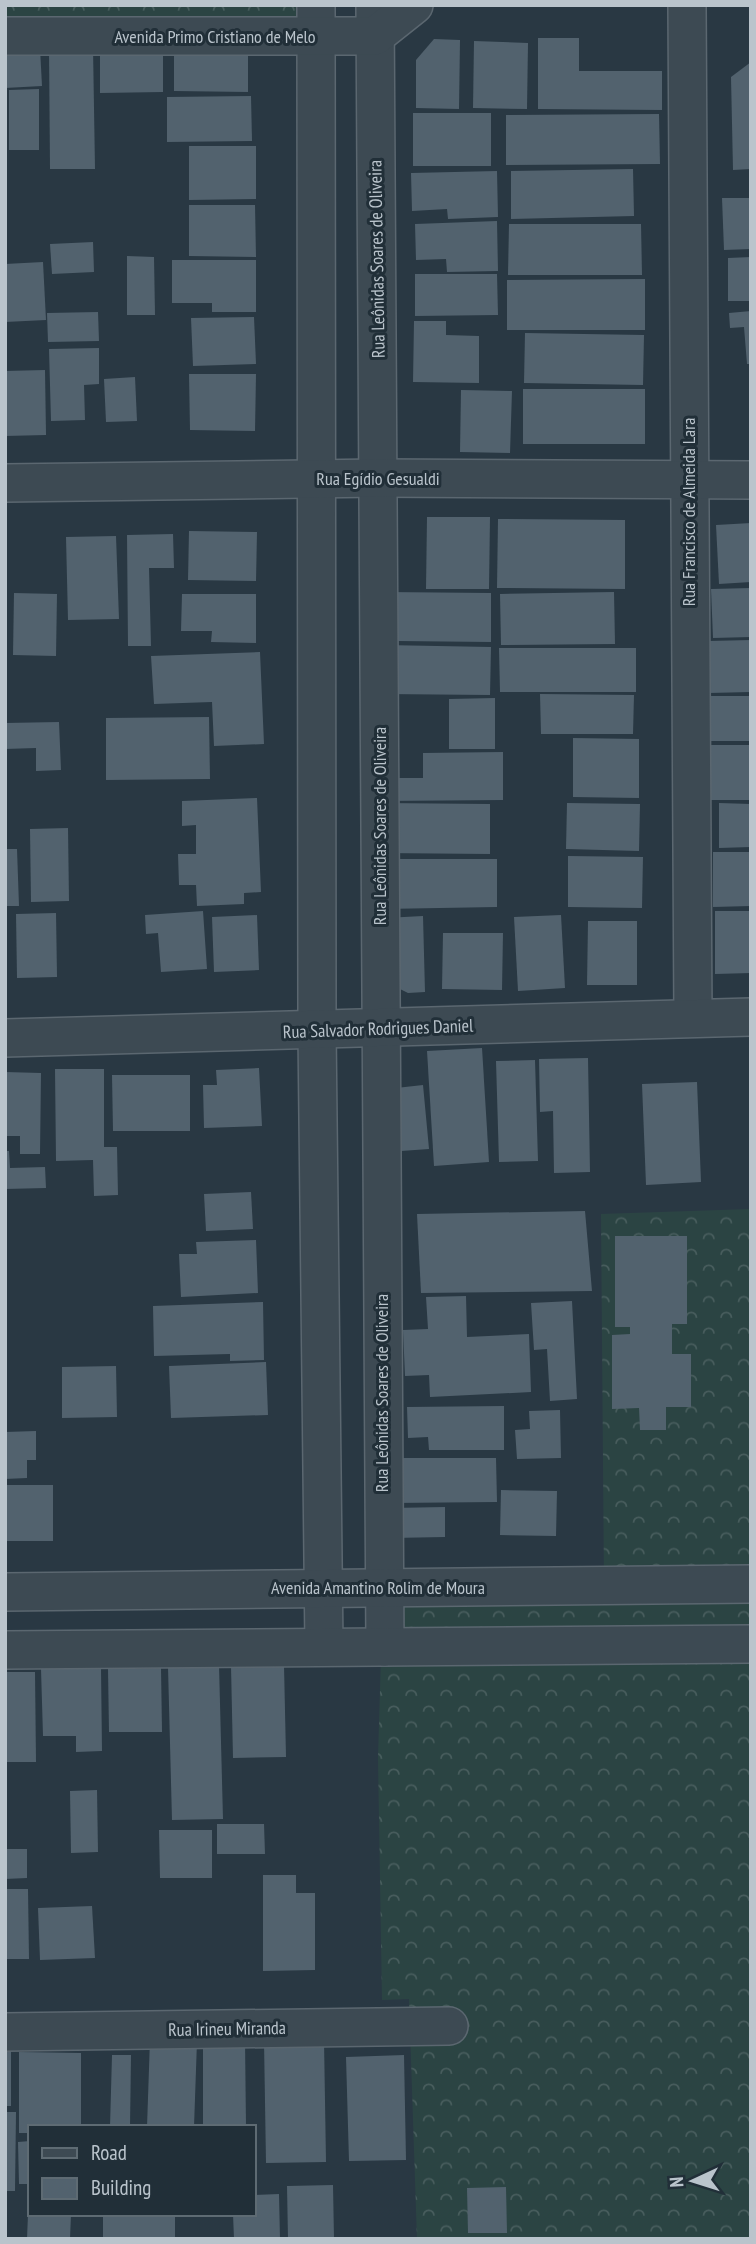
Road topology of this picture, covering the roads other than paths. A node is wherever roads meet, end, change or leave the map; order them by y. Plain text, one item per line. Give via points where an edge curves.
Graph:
1 (414, 5) edge
2 (687, 5) edge
3 (316, 21) edge
4 (375, 21) edge
5 (5, 36) edge
6 (379, 478) junction
7 (317, 479) junction
8 (689, 480) junction
9 (751, 480) edge
10 (5, 483) edge
11 (751, 1017) edge
12 (694, 1018) junction
13 (380, 1029) junction
14 (317, 1031) junction
15 (5, 1038) edge
16 (751, 1584) edge
17 (321, 1588) junction
18 (383, 1588) junction
19 (5, 1592) edge
20 (751, 1644) edge
21 (324, 1647) junction
22 (385, 1647) junction
23 (5, 1650) edge
24 (449, 2026) dead end
25 (5, 2032) edge

1 - 4 street
2 - 8 street, Rua Francisco de Almeida Lara
3 - 4 street, Avenida Primo Cristiano de Melo
3 - 5 street, Avenida Primo Cristiano de Melo
3 - 7 street
4 - 6 street, Rua Leônidas Soares de Oliveira
6 - 7 street, Rua Egídio Gesualdi
6 - 8 street, Rua Egídio Gesualdi
6 - 13 street, Rua Leônidas Soares de Oliveira
7 - 10 street, Rua Egídio Gesualdi
7 - 14 street
8 - 9 street, Rua Egídio Gesualdi
8 - 12 street, Rua Francisco de Almeida Lara
11 - 12 street, Rua Salvador Rodrigues Daniel
12 - 13 street, Rua Salvador Rodrigues Daniel
13 - 14 street, Rua Salvador Rodrigues Daniel
13 - 18 street, Rua Leônidas Soares de Oliveira
14 - 15 street, Rua Salvador Rodrigues Daniel
14 - 17 street
16 - 18 street, Avenida Amantino Rolim de Moura
17 - 18 street, Avenida Amantino Rolim de Moura
17 - 19 street, Avenida Amantino Rolim de Moura
17 - 21 street
18 - 22 street, Rua Leônidas Soares de Oliveira
20 - 22 street
21 - 22 street
21 - 23 street
24 - 25 street, Rua Irineu Miranda

